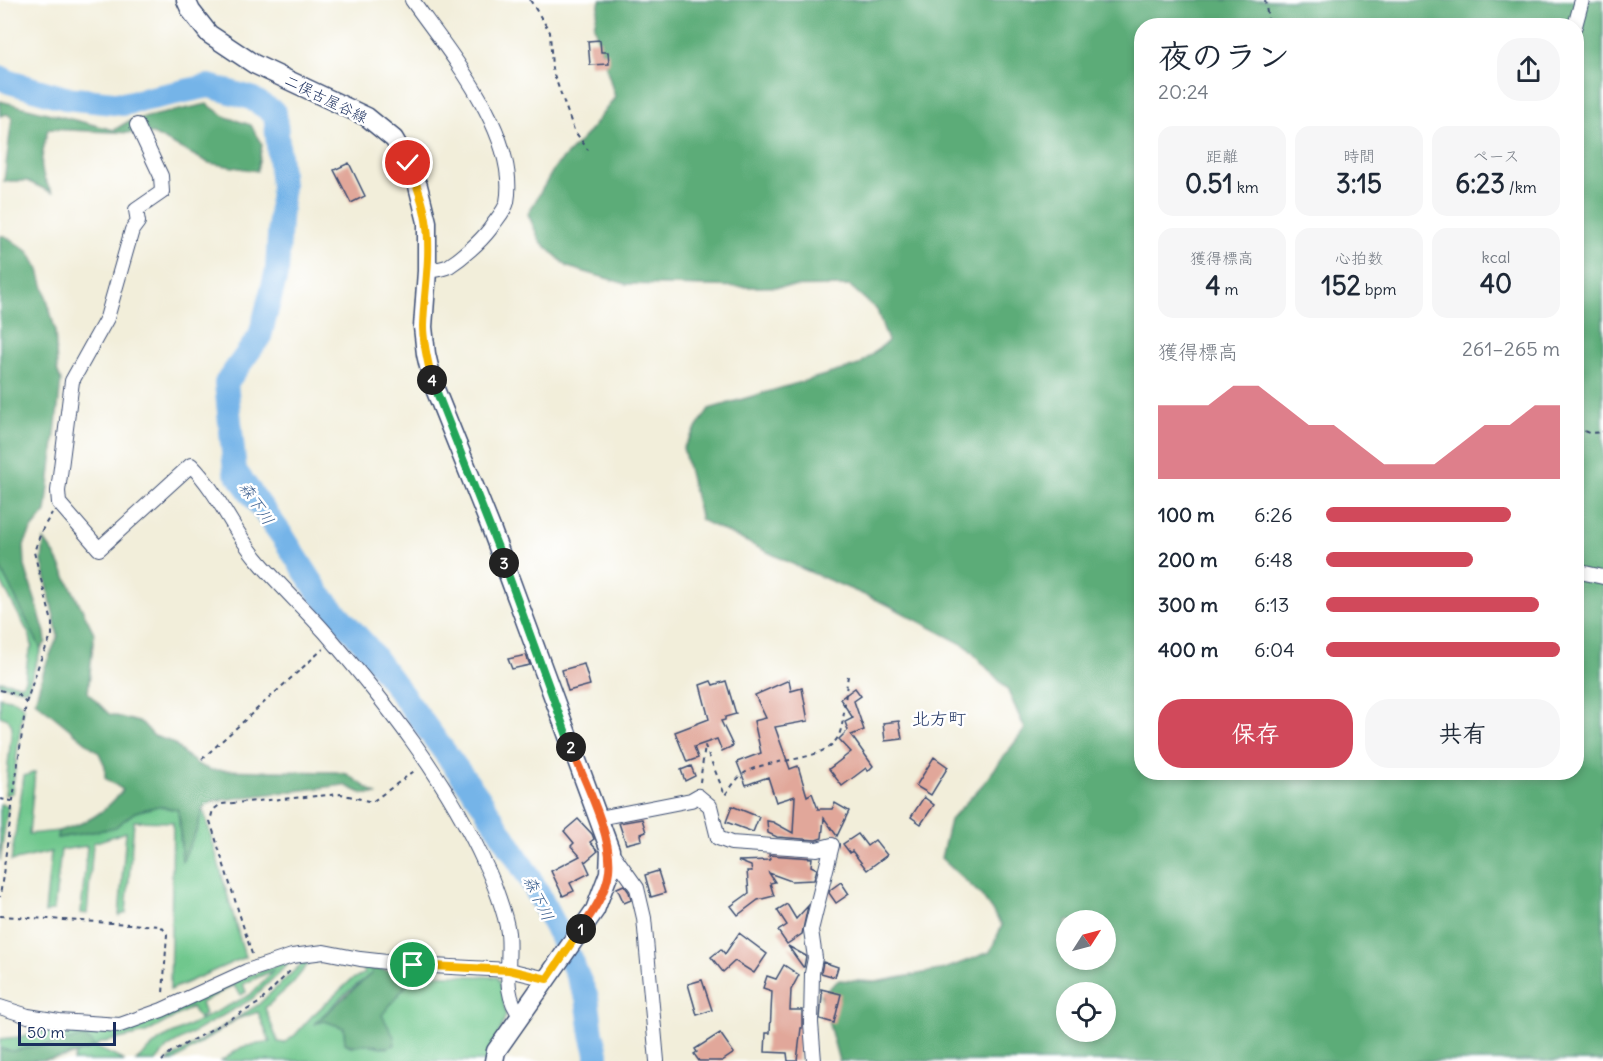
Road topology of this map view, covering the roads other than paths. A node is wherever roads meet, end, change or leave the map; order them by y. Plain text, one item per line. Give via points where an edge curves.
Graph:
1 (186, 0) edge
2 (412, 0) edge
3 (1582, 0) edge
4 (1577, 18) edge
5 (137, 125) dead end
6 (427, 271) junction
7 (1584, 573) edge
8 (1603, 577) edge
9 (599, 818) junction
10 (610, 850) junction
11 (509, 970) junction
12 (547, 979) junction
13 (0, 1007) edge
14 (521, 1016) junction
15 (494, 1061) edge
16 (657, 1061) edge
17 (814, 1061) edge

1 - 6 main road, 二俣古屋谷線 via 209,34 236,53 367,117 394,139 418,186 427,222
2 - 6 street via 490,118 508,175 506,205 484,236 448,267
3 - 4 street
5 - 11 street via 160,176 162,192 136,210 138,222 132,230 107,318 72,381 59,503 99,549 191,465 204,478 255,557 332,641 427,761 456,807 487,866 508,931
6 - 9 main road, 二俣古屋谷線 via 423,327 433,384 492,528
7 - 8 street
9 - 10 main road, 二俣古屋谷線
9 - 17 street via 698,796 710,806 718,838 731,843 817,849 832,845 811,930 815,958 811,1023
10 - 12 main road, 二俣古屋谷線 via 609,873 595,910
10 - 16 street via 637,888 644,918
11 - 12 street
11 - 13 street via 413,965 324,952 303,954 256,969 120,1025 59,1021
11 - 14 street via 512,1004
12 - 14 main road, 二俣古屋谷線
14 - 15 main road, 二俣古屋谷線 via 496,1051

